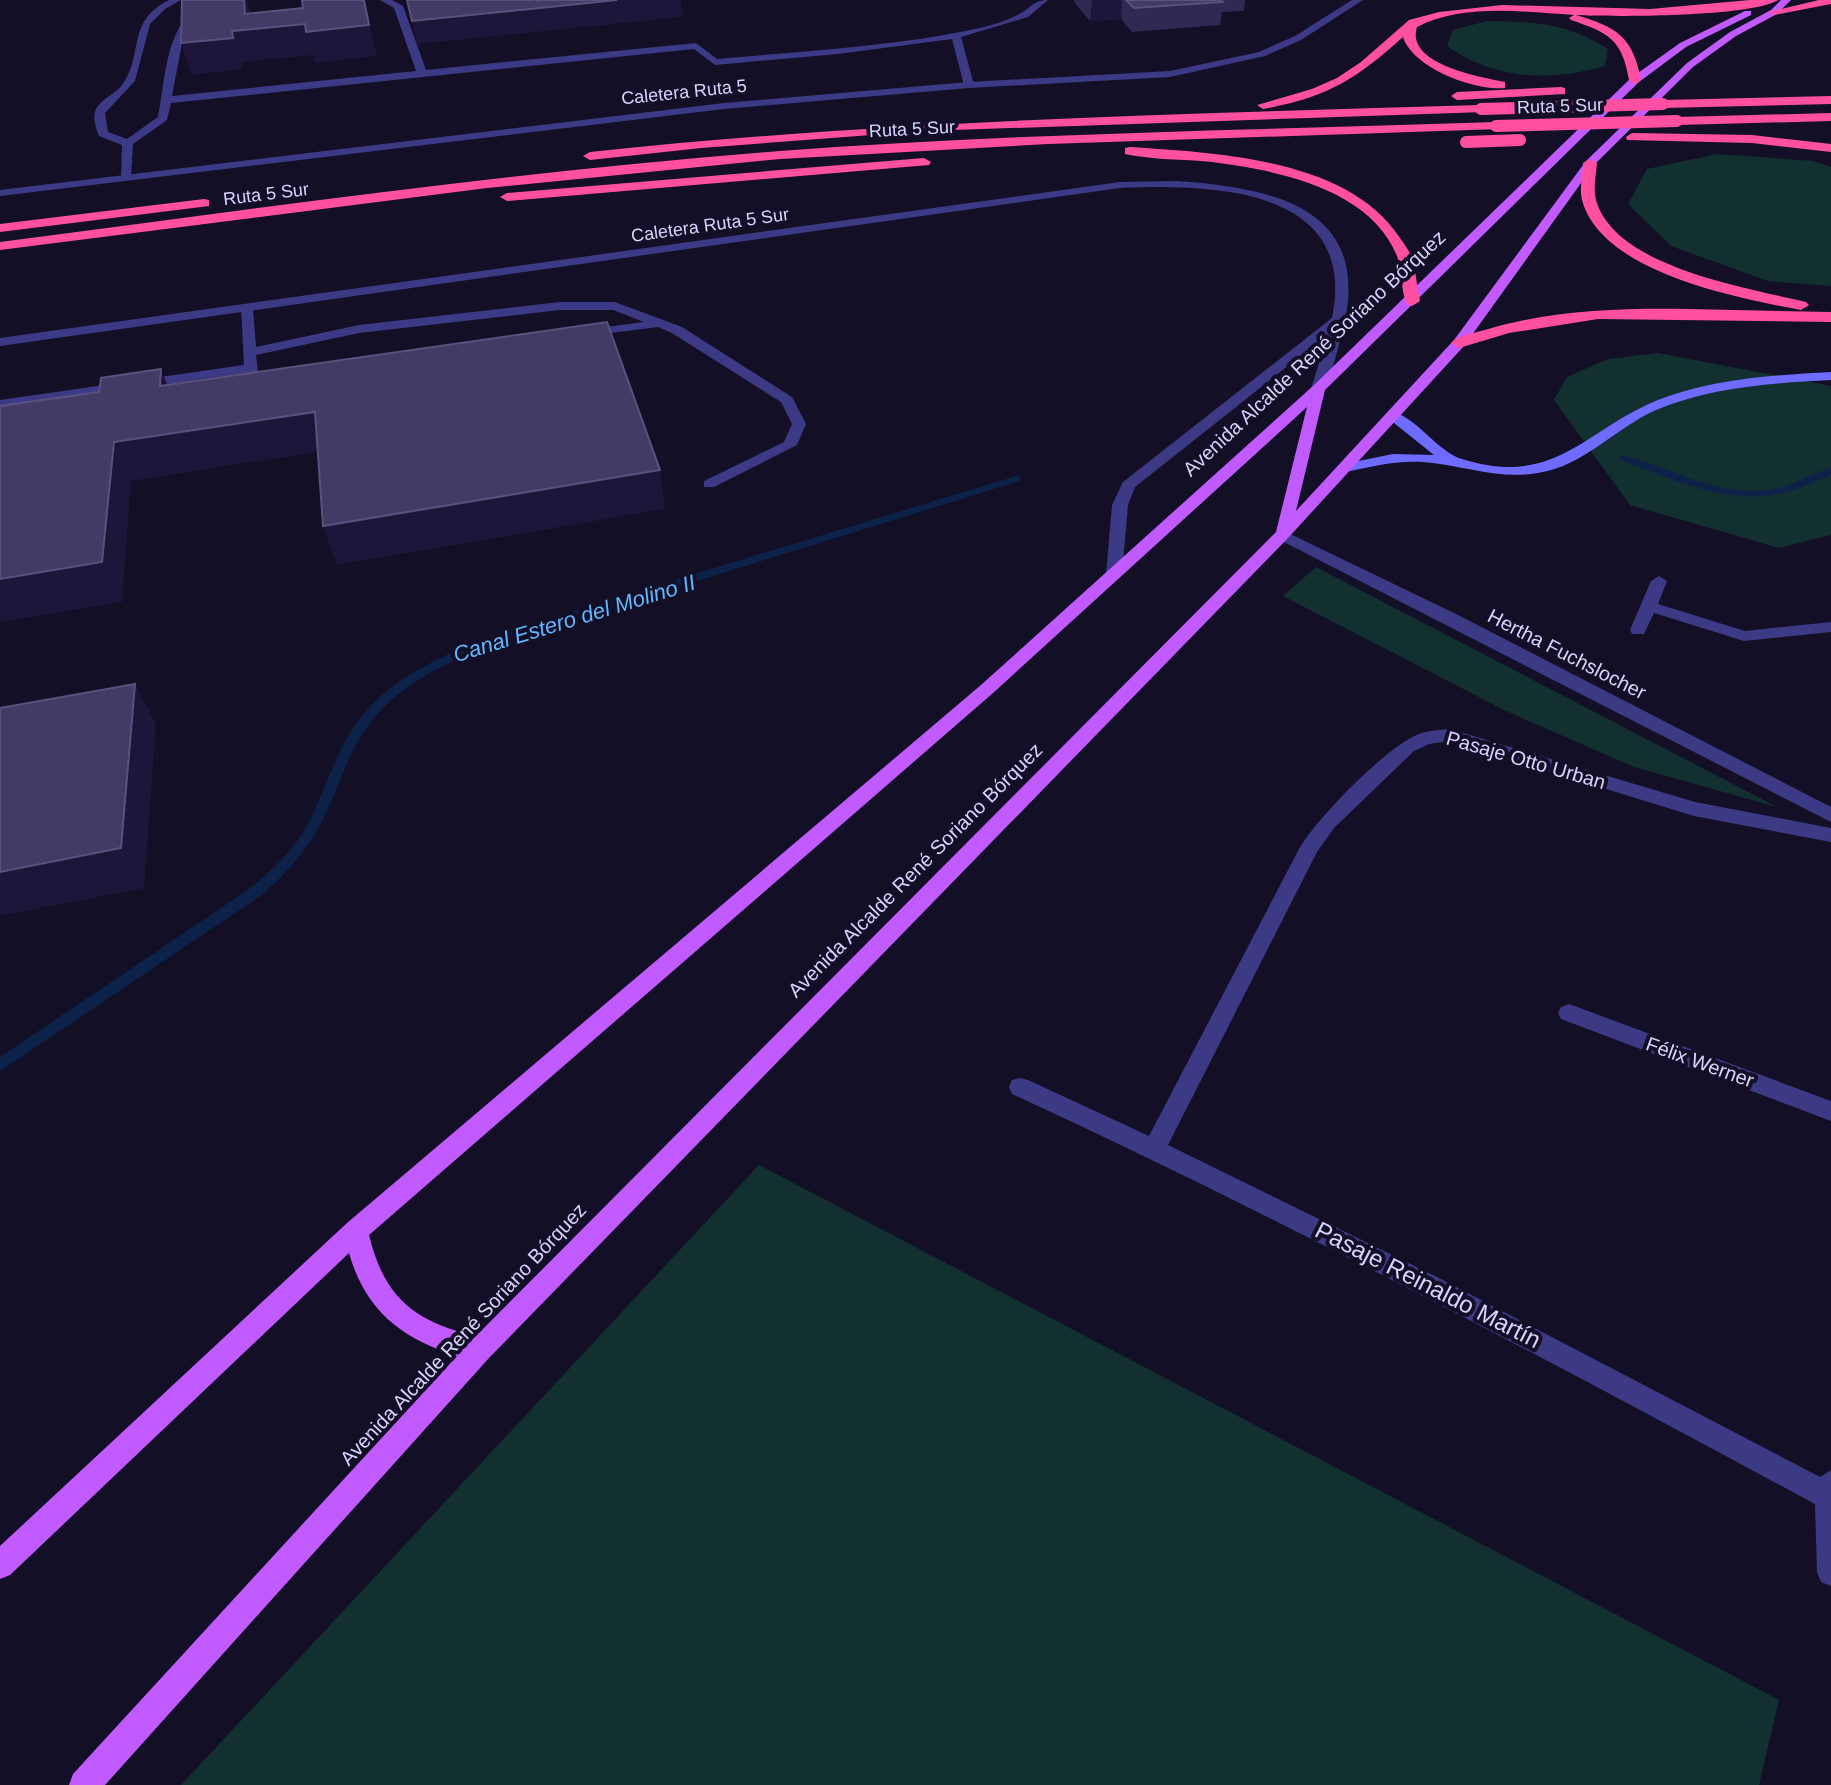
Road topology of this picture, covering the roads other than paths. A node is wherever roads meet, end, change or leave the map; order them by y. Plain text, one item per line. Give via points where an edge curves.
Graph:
1 (176, 0) edge
2 (222, 0) edge
3 (385, 0) edge
4 (1043, 0) edge
5 (1358, 0) edge
6 (1784, 0) edge
7 (1831, 1) edge
8 (1774, 6) edge
9 (1526, 8) junction
10 (1413, 22) junction
11 (956, 37) junction
12 (422, 73) junction
13 (1635, 80) junction
14 (969, 85) junction
15 (1691, 88) dead end
16 (1604, 90) dead end
17 (1561, 91) junction
18 (1575, 91) dead end
19 (167, 100) junction
20 (1831, 100) edge
21 (1249, 107) junction
22 (1831, 117) edge
23 (988, 124) junction
24 (1557, 139) dead end
25 (1542, 140) dead end
26 (128, 143) junction
27 (1831, 148) edge
28 (1128, 151) junction
29 (1007, 157) dead end
30 (575, 158) dead end
31 (932, 162) dead end
32 (1590, 163) junction
33 (125, 177) junction
34 (0, 193) edge
35 (355, 200) junction
36 (216, 202) dead end
37 (0, 228) edge
38 (0, 246) edge
39 (1412, 301) junction
40 (247, 308) junction
41 (1831, 310) edge
42 (1831, 317) edge
43 (1340, 318) junction
44 (659, 323) junction
45 (565, 337) edge
46 (0, 342) edge
47 (1459, 343) junction
48 (250, 352) junction
49 (251, 368) junction
50 (297, 376) edge
51 (1831, 376) edge
52 (1318, 389) junction
53 (0, 404) edge
54 (1394, 416) junction
55 (1462, 463) junction
56 (1344, 468) junction
57 (709, 484) dead end
58 (1282, 535) junction
59 (1114, 574) junction
60 (1659, 581) dead end
61 (1648, 606) junction
62 (1831, 627) edge
63 (1638, 630) dead end
64 (1831, 815) edge
65 (1831, 835) edge
66 (1569, 1013) dead end
67 (1020, 1087) dead end
68 (1831, 1111) edge
69 (1155, 1148) junction
70 (356, 1231) junction
71 (480, 1349) junction
72 (1830, 1490) edge
73 (0, 1565) edge
74 (1831, 1572) edge
75 (84, 1785) edge

1 - 26 street via 151,13 130,83 101,107 103,134
2 - 19 street via 195,11 179,33
3 - 12 street via 398,6
4 - 11 street via 1023,18
5 - 14 street, Caletera Ruta 5 via 1282,46 1216,67 1148,77
6 - 8 main road, Avenida Alcalde René Soriano Bórquez
6 - 13 main road, Avenida Alcalde René Soriano Bórquez via 1722,24
7 - 8 highway
8 - 9 highway via 1661,13
8 - 32 main road, Avenida Alcalde René Soriano Bórquez via 1707,51
9 - 10 highway via 1465,11
9 - 13 highway via 1575,18 1613,34 1631,52
10 - 17 highway via 1408,34 1413,49 1437,66 1477,81
10 - 21 highway via 1336,83
11 - 12 street via 715,62 696,46
11 - 14 street
12 - 19 street
13 - 39 main road, Avenida Alcalde René Soriano Bórquez
14 - 33 street, Caletera Ruta 5 via 724,106
15 - 16 highway
17 - 18 highway
17 - 21 highway
19 - 26 street via 163,118
20 - 23 highway, Ruta 5 Sur, bridge
21 - 23 highway
22 - 35 highway, Ruta 5 Sur, bridge via 856,150 624,169
23 - 30 highway, Ruta 5 Sur via 793,136
24 - 27 highway via 1752,139
25 - 28 highway, bridge
26 - 33 street
28 - 29 highway
28 - 39 highway via 1269,167 1360,203 1389,232 1404,257
31 - 35 highway via 533,196
32 - 41 highway via 1590,205 1628,247 1714,285
32 - 47 main road, Avenida Alcalde René Soriano Bórquez
33 - 34 street, Caletera Ruta 5
35 - 38 highway, Ruta 5 Sur
36 - 37 highway, Ruta 5 Sur
39 - 52 main road, Avenida Alcalde René Soriano Bórquez
40 - 43 street, Caletera Ruta 5 Sur via 1160,183 1242,192 1285,205 1318,224 1330,235 1339,258
40 - 46 street, Caletera Ruta 5 Sur
40 - 48 street
42 - 47 highway via 1581,314 1532,321
43 - 52 street, Caletera Ruta 5 Sur
43 - 59 street via 1128,485 1120,505
44 - 45 street
44 - 48 street via 615,306 560,306 359,329
44 - 57 street via 787,400 799,424 790,445
47 - 54 main road, Avenida Alcalde René Soriano Bórquez
48 - 49 street
49 - 50 street via 251,376
49 - 53 street
51 - 55 street via 1744,384 1678,400 1628,419 1558,465 1512,472
52 - 58 main road
52 - 59 main road, Avenida Alcalde René Soriano Bórquez
54 - 55 street via 1436,450
54 - 56 main road, Avenida Alcalde René Soriano Bórquez
55 - 56 street via 1420,458
56 - 58 main road, Avenida Alcalde René Soriano Bórquez
58 - 64 street, Hertha Fuchslocher
58 - 71 main road, Avenida Alcalde René Soriano Bórquez
59 - 70 main road, Avenida Alcalde René Soriano Bórquez
60 - 61 street
61 - 62 street via 1744,636
61 - 63 street
65 - 69 street, Pasaje Otto Urban via 1694,809 1450,735 1425,738 1408,747 1327,823 1309,849
66 - 68 street, Félix Werner
67 - 69 street, Pasaje Reinaldo Martín
69 - 72 street, Pasaje Reinaldo Martín
70 - 71 main road via 373,1288 393,1312 447,1343
70 - 73 main road, Avenida Alcalde René Soriano Bórquez
71 - 75 main road, Avenida Alcalde René Soriano Bórquez
72 - 74 street

